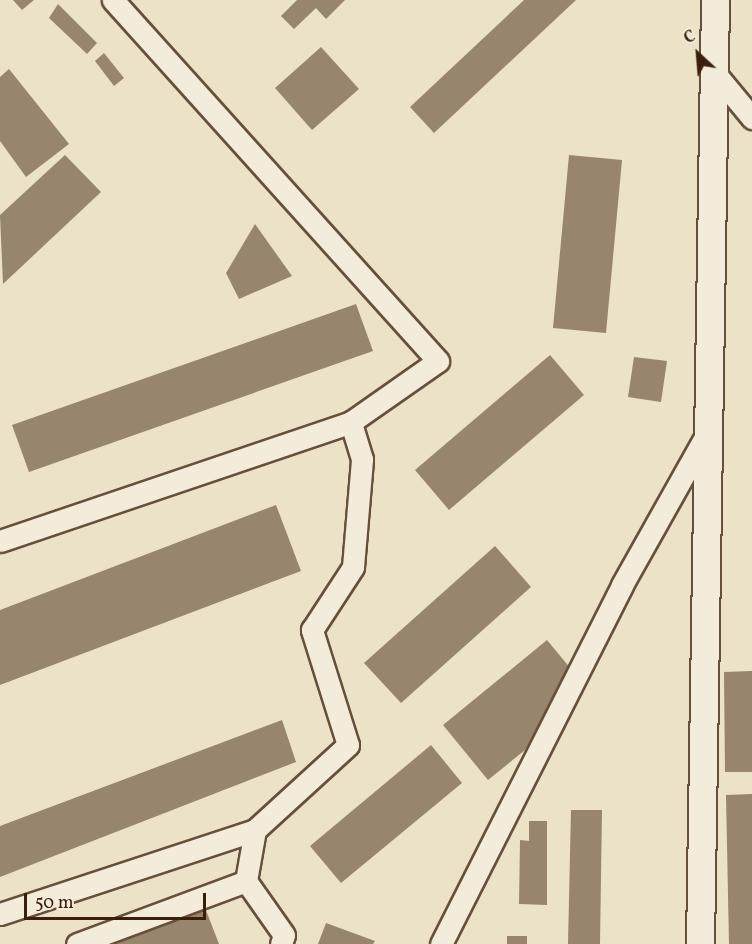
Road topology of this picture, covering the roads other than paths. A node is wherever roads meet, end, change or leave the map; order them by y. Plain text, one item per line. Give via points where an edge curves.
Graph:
1 (112, 0) edge
2 (714, 0) edge
3 (714, 72) junction
4 (752, 117) edge
5 (351, 422) junction
6 (708, 431) junction
7 (0, 541) edge
8 (255, 830) junction
9 (246, 881) junction
10 (0, 914) edge
11 (77, 944) edge
12 (281, 944) edge
13 (441, 944) edge
14 (700, 944) edge

1 - 5 street via 438,361
2 - 3 street
3 - 4 street
3 - 6 street
5 - 7 street
5 - 8 street via 362,459 353,567 312,630 348,745
6 - 13 street via 622,585
6 - 14 street
8 - 9 street
8 - 10 street
9 - 11 street
9 - 12 street via 284,934

